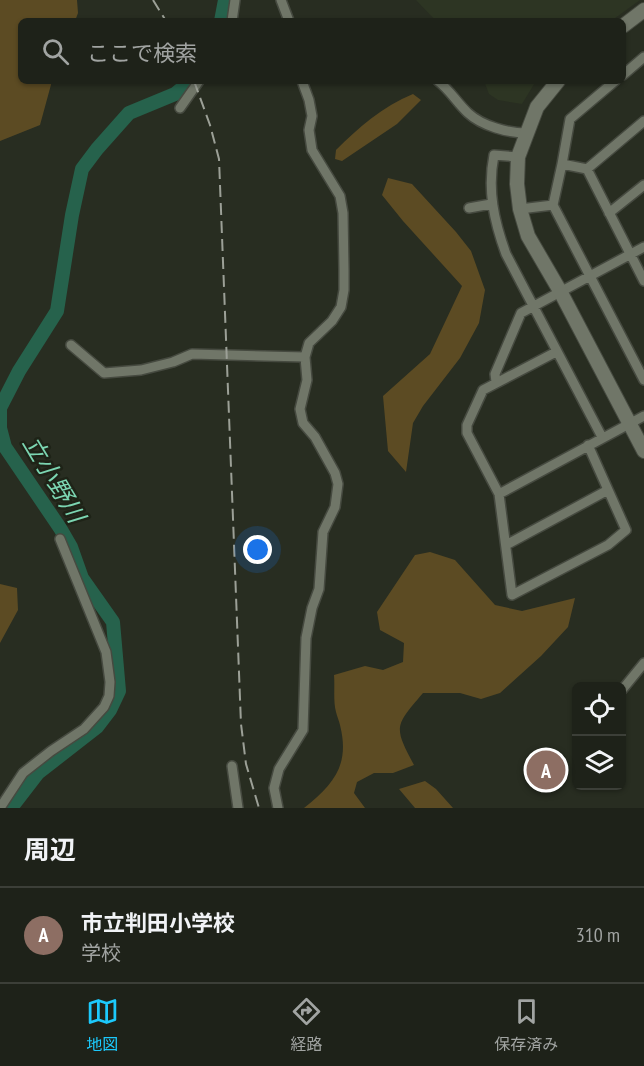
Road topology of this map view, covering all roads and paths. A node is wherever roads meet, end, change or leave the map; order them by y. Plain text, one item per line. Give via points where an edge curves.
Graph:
1 (235, 0) edge
2 (281, 0) edge
3 (644, 10) edge
4 (232, 18) edge
5 (288, 18) edge
6 (626, 24) edge
7 (644, 57) edge
8 (626, 72) edge
9 (198, 84) edge
10 (303, 84) edge
11 (441, 84) edge
12 (556, 84) edge
13 (611, 84) edge
14 (180, 108) dead end
15 (644, 122) edge
16 (526, 133) junction
17 (518, 157) junction
18 (562, 164) junction
19 (587, 169) junction
20 (644, 184) edge
21 (491, 204) junction
22 (553, 205) junction
23 (469, 208) dead end
24 (520, 209) junction
25 (609, 213) junction
26 (644, 247) edge
27 (631, 256) junction
28 (590, 277) junction
29 (644, 280) edge
30 (560, 291) junction
31 (535, 307) junction
32 (71, 345) dead end
33 (556, 352) junction
34 (305, 357) junction
35 (644, 380) edge
36 (496, 382) junction
37 (644, 416) edge
38 (630, 424) junction
39 (602, 437) junction
40 (588, 445) junction
41 (644, 451) edge
42 (608, 490) junction
43 (499, 494) junction
44 (60, 539) dead end
45 (506, 545) junction
46 (644, 663) edge
47 (626, 684) edge
48 (232, 766) dead end
49 (0, 808) edge
50 (238, 808) edge
51 (278, 808) edge

1 - 4 street
2 - 5 street
3 - 6 street
7 - 8 street
9 - 14 street
10 - 34 street via 312,116 312,150 340,196 344,270 341,307 309,343
11 - 16 street via 482,123
12 - 16 street via 537,107
13 - 18 street via 570,118
15 - 19 street
16 - 17 street
17 - 21 street via 494,155
17 - 24 street
18 - 19 street
18 - 22 street
19 - 25 street
20 - 25 street
21 - 23 street
21 - 31 street via 506,254
22 - 24 street
22 - 28 street
24 - 30 street via 528,236
25 - 27 street
26 - 27 street
27 - 28 street
27 - 29 street
28 - 30 street
28 - 35 street
30 - 31 street
30 - 38 street
31 - 33 street
31 - 36 street via 521,313 495,374
32 - 34 street via 104,373 141,370 192,354
33 - 36 street
33 - 39 street
34 - 51 street via 308,380 300,409 303,423 315,437 338,484 335,507 323,532 319,589 306,638 303,730 279,769 274,788
36 - 43 street via 483,390 467,433
37 - 38 street
38 - 39 street
38 - 41 street
39 - 40 street
40 - 42 street
40 - 43 street
42 - 45 street
42 - 45 street via 626,530 608,545 512,595
43 - 45 street
44 - 49 street via 106,652 109,696 84,729 23,773
46 - 47 street
48 - 50 street

